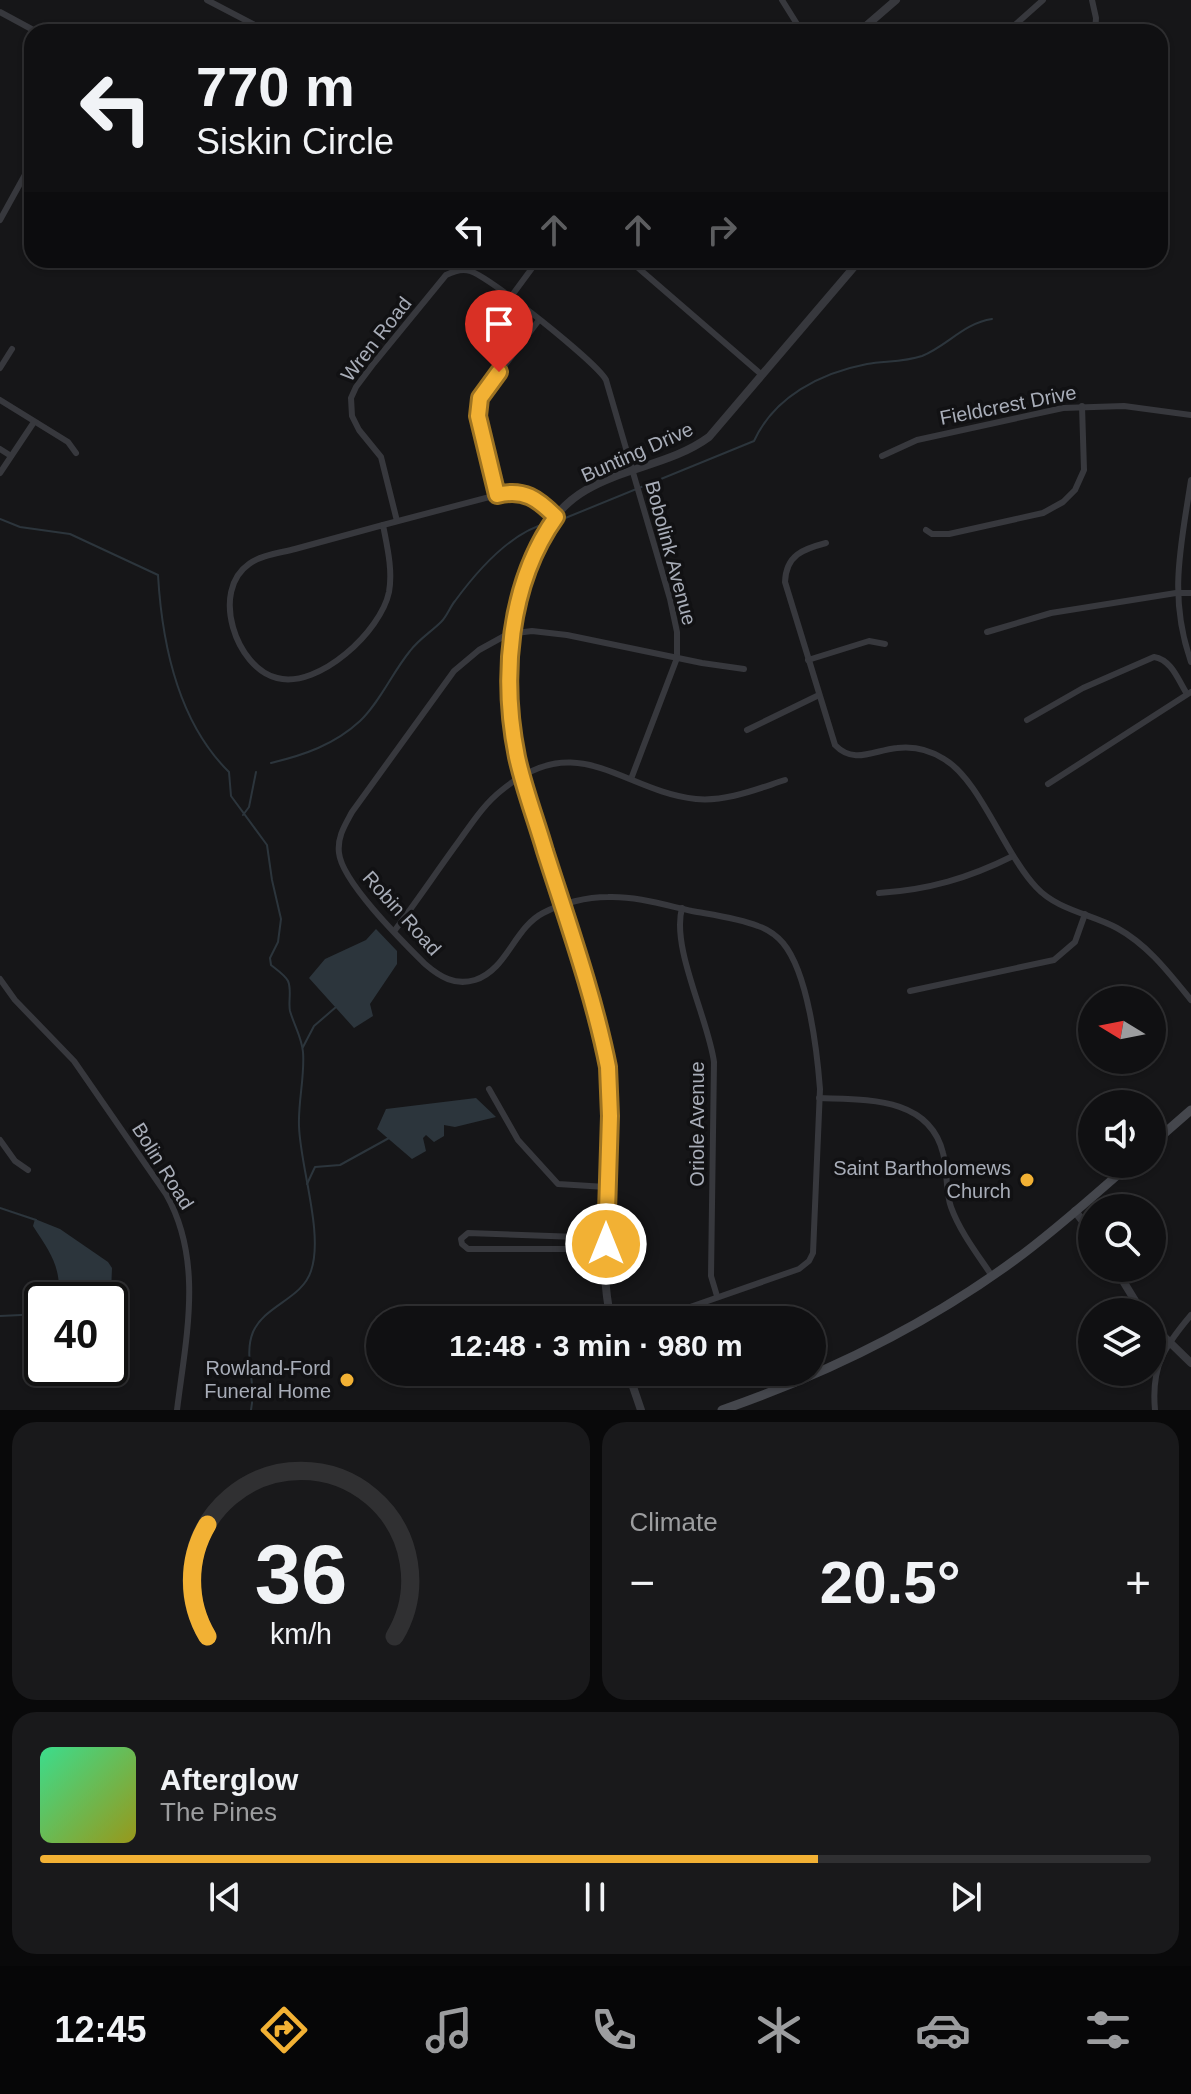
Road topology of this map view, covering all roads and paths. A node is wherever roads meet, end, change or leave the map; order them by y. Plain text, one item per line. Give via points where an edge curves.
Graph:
1 (207, 0) edge
2 (782, 0) edge
3 (896, 0) edge
4 (1043, 0) edge
5 (1092, 0) edge
6 (0, 12) edge
7 (253, 24) edge
8 (797, 24) edge
9 (868, 24) edge
10 (1016, 24) edge
11 (1095, 24) edge
12 (24, 25) edge
13 (24, 176) edge
14 (0, 220) edge
15 (532, 268) edge
16 (638, 268) edge
17 (853, 268) edge
18 (510, 298) junction
19 (539, 320) junction
20 (12, 349) dead end
21 (0, 368) edge
22 (762, 375) junction
23 (0, 400) edge
24 (1082, 406) junction
25 (1191, 415) edge
26 (34, 422) junction
27 (0, 449) edge
28 (76, 453) dead end
29 (11, 456) junction
30 (882, 456) dead end
31 (633, 472) junction
32 (0, 473) edge
33 (1191, 480) edge
34 (497, 495) junction
35 (556, 517) junction
36 (397, 521) junction
37 (383, 525) junction
38 (926, 530) dead end
39 (826, 543) dead end
40 (1176, 593) junction
41 (1191, 593) edge
42 (513, 632) junction
43 (987, 632) dead end
44 (885, 644) dead end
45 (677, 658) junction
46 (808, 660) junction
47 (1191, 662) edge
48 (744, 669) dead end
49 (1189, 693) edge
50 (819, 695) junction
51 (1027, 720) dead end
52 (747, 730) dead end
53 (522, 777) junction
54 (631, 779) junction
55 (785, 780) dead end
56 (1048, 784) dead end
57 (1013, 856) junction
58 (879, 893) dead end
59 (561, 907) junction
60 (682, 908) junction
61 (1085, 914) junction
62 (395, 930) junction
63 (0, 979) edge
64 (910, 991) dead end
65 (9, 992) junction
66 (0, 999) edge
67 (1191, 1000) edge
68 (489, 1089) dead end
69 (819, 1098) junction
70 (1191, 1110) edge
71 (1166, 1132) edge
72 (0, 1140) edge
73 (28, 1170) dead end
74 (1114, 1178) edge
75 (606, 1187) junction
76 (1075, 1211) junction
77 (1078, 1215) edge
78 (555, 1235) junction
79 (606, 1238) junction
80 (606, 1249) junction
81 (555, 1251) junction
82 (992, 1276) junction
83 (717, 1296) junction
84 (609, 1306) edge
85 (690, 1306) edge
86 (1191, 1315) edge
87 (1166, 1339) edge
88 (1169, 1342) junction
89 (1191, 1363) edge
90 (633, 1386) edge
91 (177, 1410) edge
92 (641, 1410) edge
93 (722, 1410) edge
94 (1155, 1410) edge

1 - 7 street
2 - 8 street
3 - 9 street
4 - 10 street
5 - 11 street
6 - 12 street
13 - 14 street
15 - 18 street
16 - 22 street
17 - 22 street, Bunting Drive
18 - 19 street, Wren Road
18 - 36 street, Wren Road via 470,271 450,273 353,393 352,416 381,457
19 - 31 street, Wren Road via 604,375
19 - 34 street via 480,398 479,423
20 - 21 street
22 - 31 street, Bunting Drive via 709,437
23 - 26 street
24 - 25 street, Fieldcrest Drive
24 - 30 street, Fieldcrest Drive via 928,437
24 - 38 street via 1085,464 1079,484 1063,502 1043,513 949,534
26 - 28 street via 68,442
26 - 29 street
27 - 29 street
29 - 32 street
31 - 35 street, Bunting Drive via 587,489
31 - 45 street, Bobolink Avenue via 676,622
33 - 40 street
34 - 35 street via 525,493
34 - 36 street
35 - 42 street, Bunting Drive via 529,564
36 - 37 street
37 - 37 street via 259,558 240,571 230,596 230,618 244,651 264,673 286,680 310,675 367,633 384,608 390,586
39 - 46 street via 797,552 786,572
40 - 41 street
40 - 43 street via 1051,613
40 - 47 street
42 - 45 street, Robin Road via 567,635
42 - 53 street, Bunting Drive via 510,716
42 - 62 street, Robin Road via 454,671 341,832 338,851 344,871
44 - 46 street via 869,641
45 - 48 street, Robin Road
45 - 54 street, Bobolink Avenue
46 - 50 street
49 - 51 street via 1169,665 1154,657
49 - 56 street
50 - 52 street
50 - 57 street via 835,745 847,754 907,747 950,763 967,780
53 - 54 street via 574,763 604,767
53 - 59 street, Bunting Drive
53 - 62 street via 486,804
54 - 55 street via 700,800
57 - 58 street via 963,879
57 - 61 street via 1041,892
59 - 60 street, Robin Road via 607,897
59 - 62 street, Robin Road via 535,918 494,969 468,981 437,974
59 - 75 street, Bunting Drive via 608,1067
60 - 69 street, Robin Road via 755,924 784,944 815,1035
60 - 83 street, Oriole Avenue via 679,932 714,1062 711,1276
61 - 64 street via 1075,942 1054,960
61 - 67 street via 1135,940
63 - 65 street, Bolin Road
65 - 66 street
65 - 91 street, Bolin Road via 74,1061 166,1194 181,1226 190,1287
68 - 75 street via 518,1140 558,1184
69 - 82 street via 886,1102 926,1123 944,1155 952,1210
69 - 83 street, Robin Road via 811,1257 799,1269
70 - 71 main road
72 - 73 street
74 - 76 main road
75 - 79 street, Bunting Drive
76 - 77 street
76 - 82 main road
78 - 79 street
78 - 81 street
78 - 81 street via 468,1233 461,1239 468,1249
79 - 80 street, Bunting Drive
80 - 81 street
80 - 84 street, Bunting Drive
82 - 93 main road via 866,1350
83 - 85 street, Robin Road
86 - 88 street
87 - 88 street
88 - 89 street
88 - 94 street via 1156,1368
90 - 92 street

